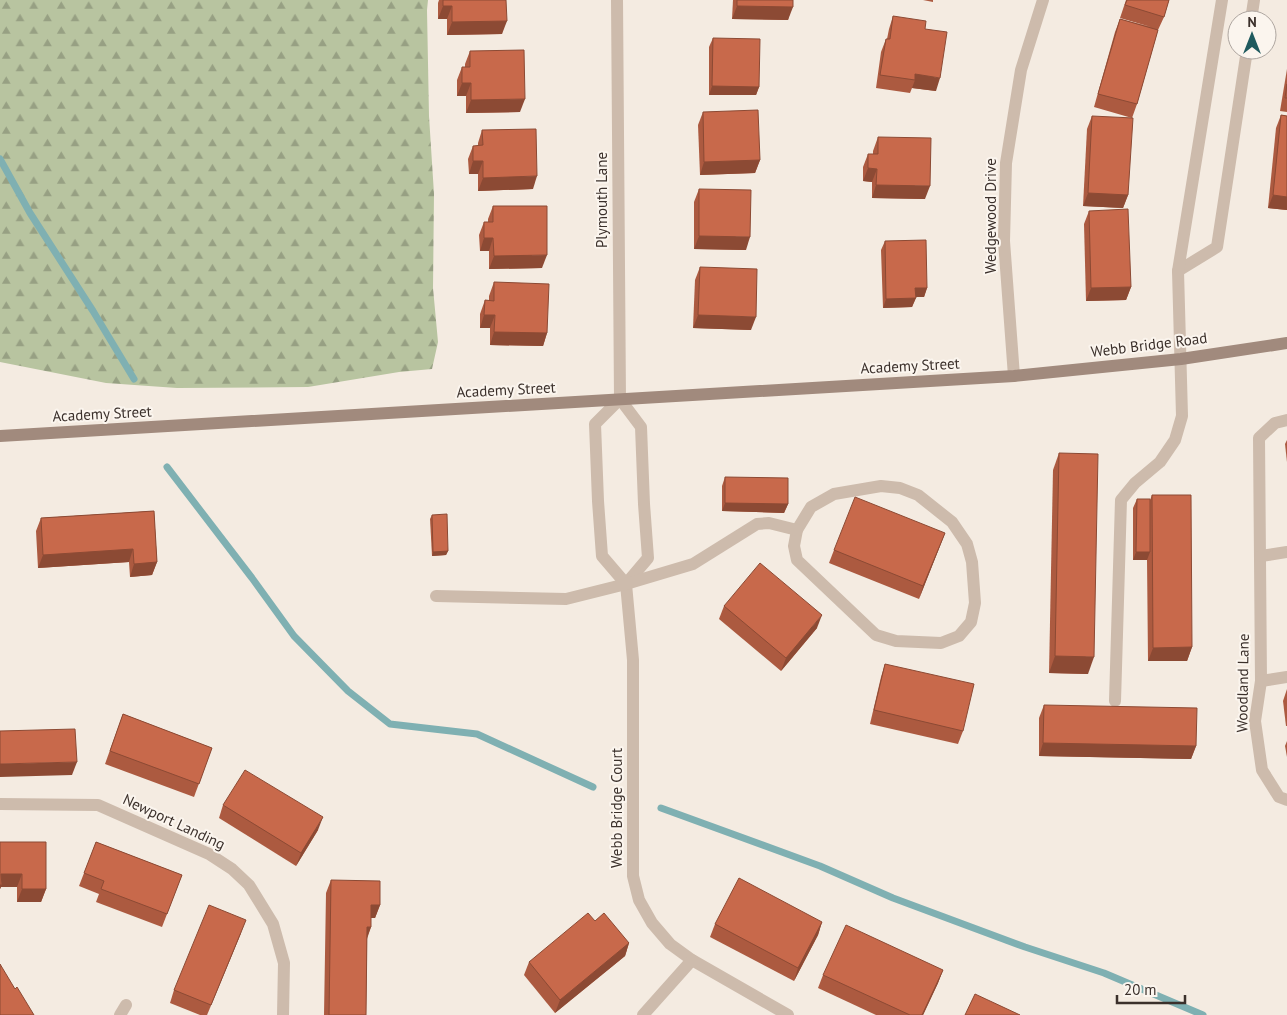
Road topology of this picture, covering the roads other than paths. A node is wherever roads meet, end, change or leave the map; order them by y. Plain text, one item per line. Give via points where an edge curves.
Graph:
1 (617, 0) edge
2 (1043, 0) edge
3 (1222, 0) edge
4 (1245, 60) edge
5 (1178, 271) junction
6 (1287, 344) edge
7 (1180, 359) junction
8 (1014, 376) junction
9 (620, 399) junction
10 (1287, 420) edge
11 (0, 436) edge
12 (797, 530) junction
13 (1287, 552) edge
14 (1261, 556) junction
15 (626, 584) junction
16 (436, 596) dead end
17 (1287, 677) edge
18 (1261, 681) junction
19 (1115, 701) dead end
20 (1287, 800) edge
21 (0, 804) edge
22 (692, 960) junction
23 (283, 1015) edge
24 (643, 1015) edge
25 (788, 1015) edge

1 - 9 street, Plymouth Lane
2 - 8 street, Wedgewood Drive via 1021,70 1006,162 1004,241
3 - 5 street
4 - 5 street via 1217,247
5 - 7 street
6 - 7 street, Webb Bridge Road
7 - 8 street, Webb Bridge Road
7 - 19 street via 1182,416 1175,440 1160,462 1121,500
8 - 9 street, Academy Street
9 - 11 street, Academy Street
9 - 15 street via 641,427 648,558
9 - 15 street via 595,424 602,556
10 - 14 street, Woodland Lane via 1275,423 1259,438
12 - 12 street via 811,507 834,494 880,486 900,488 918,495 952,522 967,544 972,562 975,603 971,622 959,636 941,643 896,641 876,635 797,560 794,546
12 - 15 street via 769,523 757,524 693,564
13 - 14 street
14 - 18 street, Woodland Lane
15 - 16 street via 566,599
15 - 22 street, Webb Bridge Court via 633,660 633,876 640,900 652,923 670,944
17 - 18 street
18 - 20 street, Woodland Lane via 1255,721 1262,770 1279,797
21 - 23 street, Newport Landing via 98,805 210,854 232,868 249,885 273,924 284,963
22 - 24 street
22 - 25 street, Webb Bridge Court

